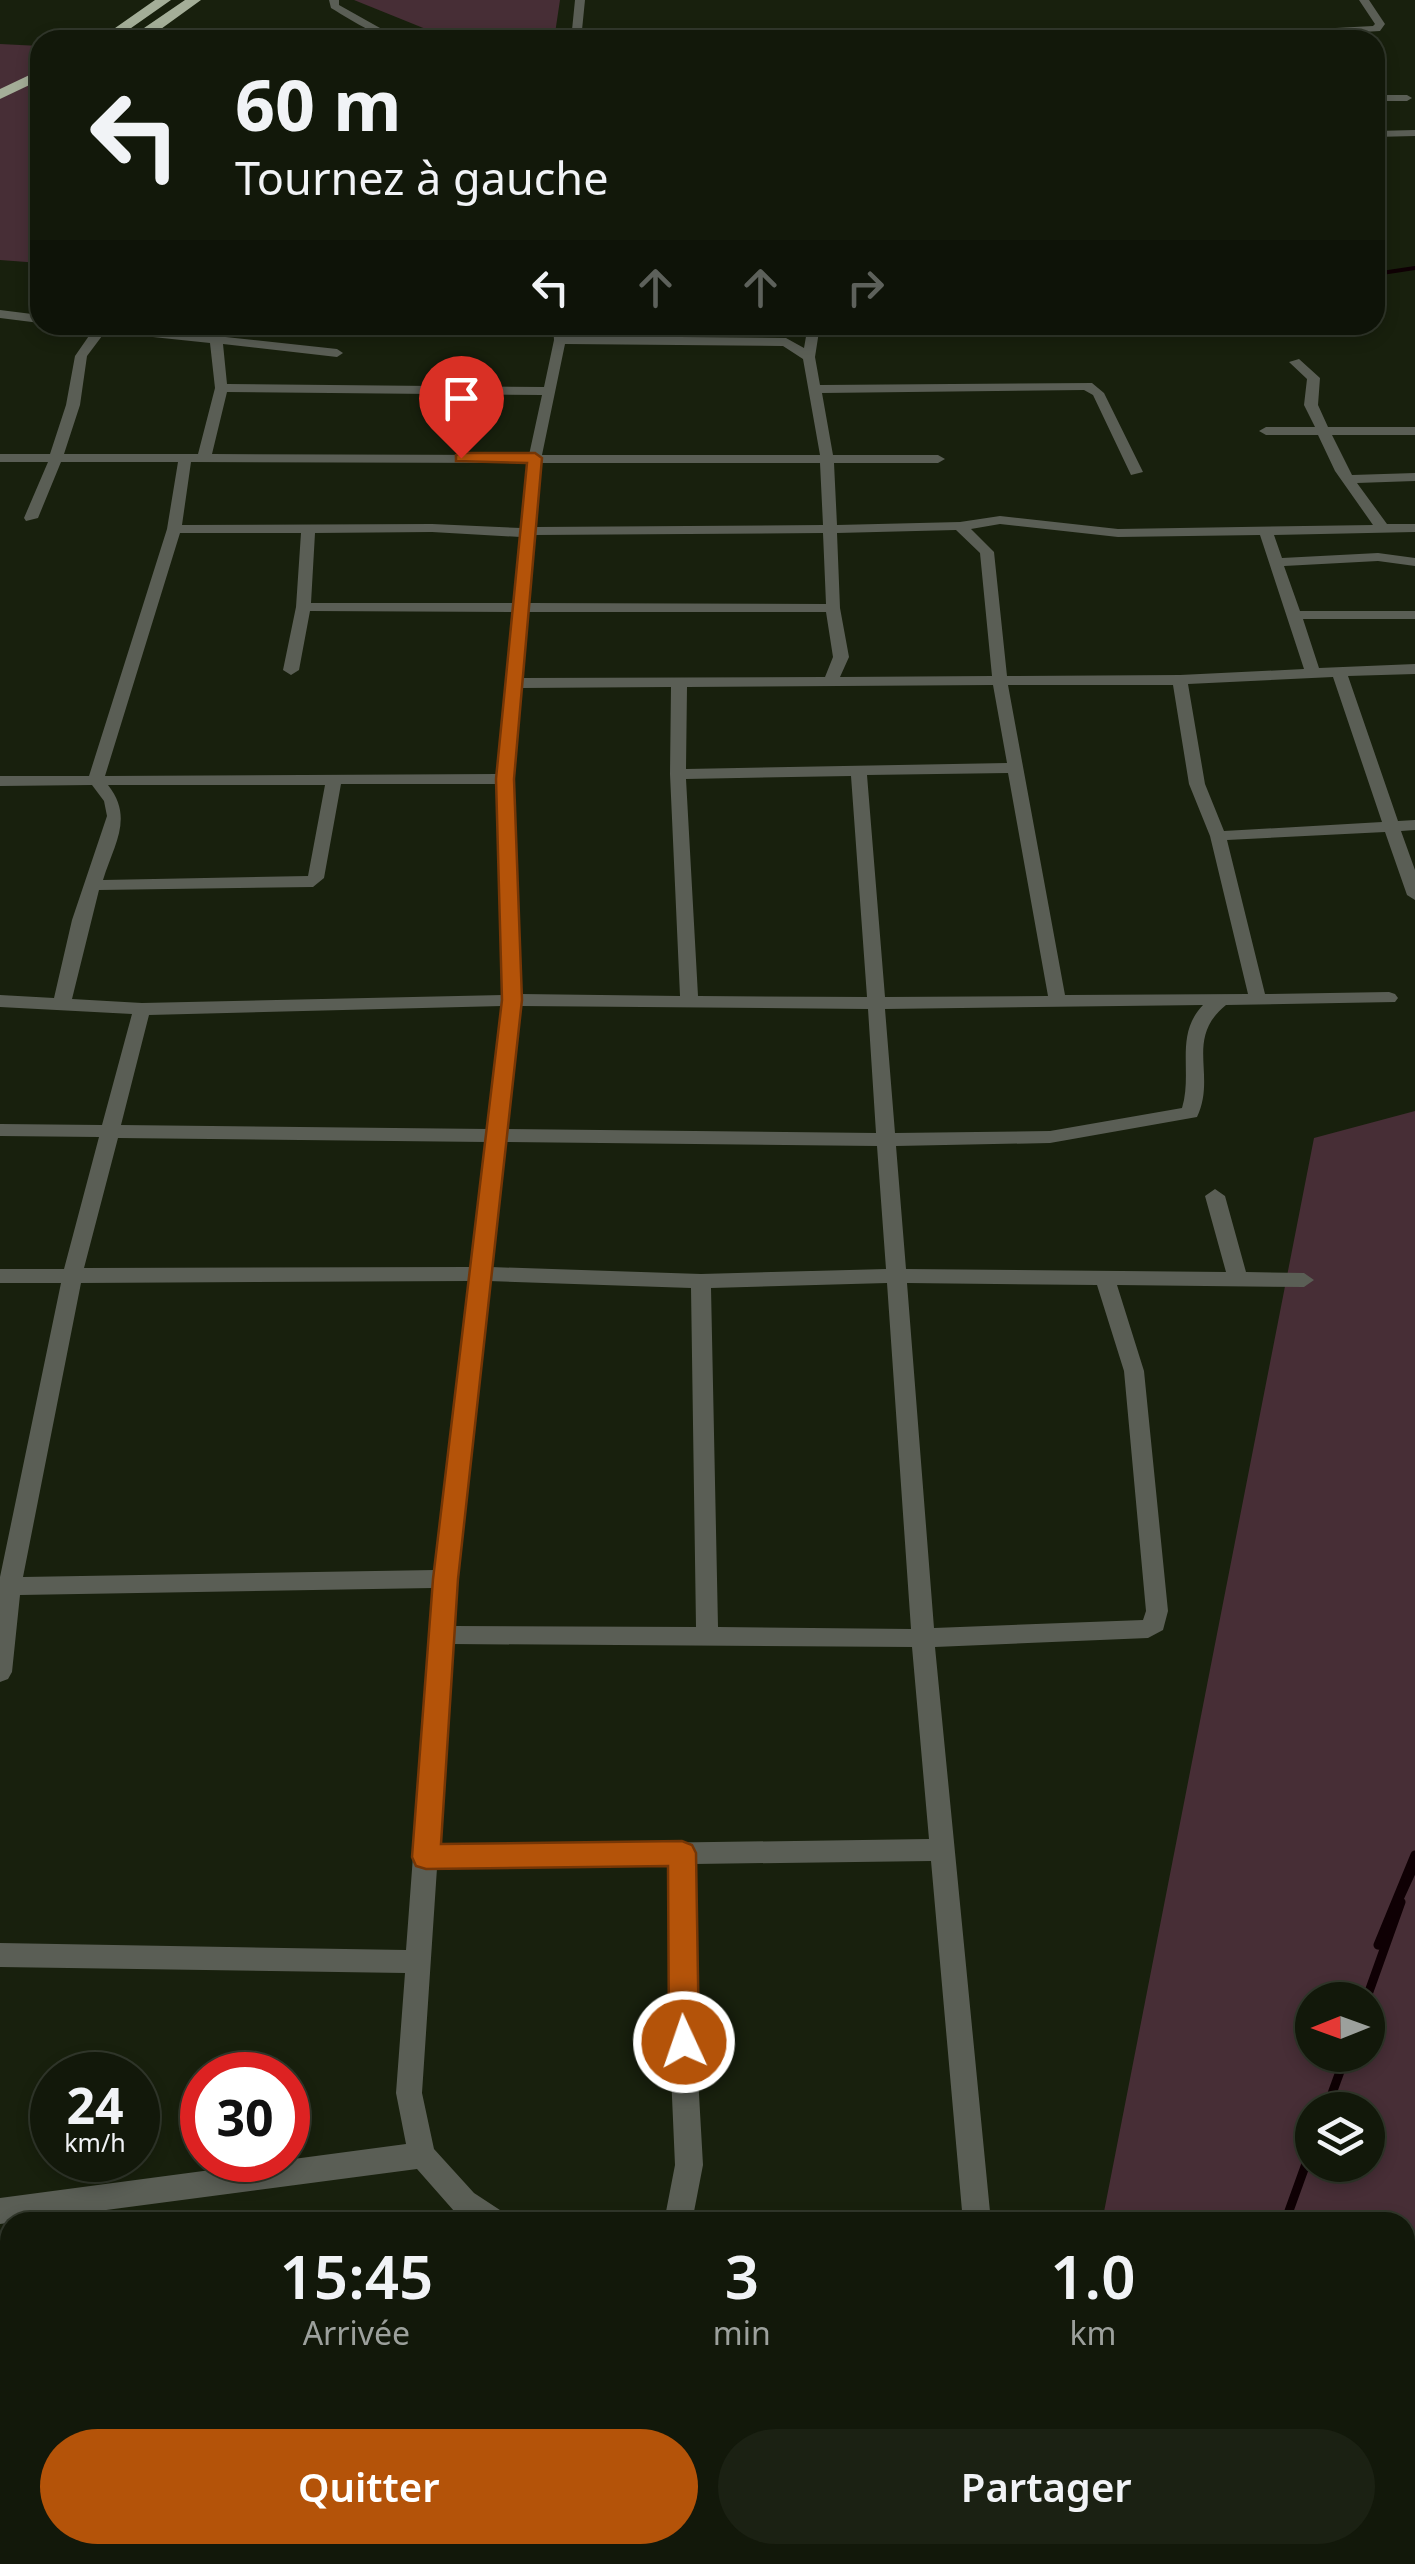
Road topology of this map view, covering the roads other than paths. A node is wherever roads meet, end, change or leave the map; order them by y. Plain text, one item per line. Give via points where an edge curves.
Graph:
1 (164, 0) edge
2 (194, 0) edge
3 (334, 0) edge
4 (580, 0) edge
5 (1364, 0) edge
6 (120, 30) edge
7 (150, 30) edge
8 (382, 30) edge
9 (577, 30) edge
10 (1353, 30) edge
11 (30, 79) edge
12 (0, 95) edge
13 (30, 97) edge
14 (1385, 98) edge
15 (1407, 98) dead end
16 (0, 111) edge
17 (1415, 133) edge
18 (1385, 134) edge
19 (0, 314) edge
20 (30, 318) edge
21 (95, 335) edge
22 (168, 335) edge
23 (558, 335) edge
24 (627, 335) edge
25 (812, 335) edge
26 (216, 340) junction
27 (337, 353) dead end
28 (809, 357) junction
29 (1295, 362) dead end
30 (222, 388) junction
31 (813, 389) junction
32 (549, 391) junction
33 (1266, 431) dead end
34 (1415, 431) edge
35 (1324, 432) junction
36 (0, 458) edge
37 (54, 458) junction
38 (204, 458) junction
39 (535, 458) junction
40 (827, 458) junction
41 (185, 459) junction
42 (938, 459) dead end
43 (1136, 472) dead end
44 (1415, 477) edge
45 (1348, 479) junction
46 (31, 518) dead end
47 (960, 526) junction
48 (174, 528) junction
49 (1415, 528) edge
50 (308, 529) junction
51 (832, 529) junction
52 (1383, 529) junction
53 (527, 532) junction
54 (1266, 532) junction
55 (1278, 562) junction
56 (1415, 562) edge
57 (303, 607) junction
58 (523, 608) junction
59 (834, 608) junction
60 (1415, 614) edge
61 (1294, 615) junction
62 (1415, 669) edge
63 (292, 670) dead end
64 (1339, 672) junction
65 (1314, 673) junction
66 (1180, 680) junction
67 (1000, 682) junction
68 (515, 683) junction
69 (830, 684) junction
70 (679, 685) junction
71 (1016, 768) junction
72 (859, 772) junction
73 (678, 774) junction
74 (334, 779) junction
75 (505, 779) junction
76 (96, 780) junction
77 (0, 781) edge
78 (1392, 825) junction
79 (1415, 825) edge
80 (1218, 836) junction
81 (93, 885) junction
82 (1415, 895) edge
83 (1057, 998) junction
84 (1388, 998) dead end
85 (1222, 999) junction
86 (512, 1000) junction
87 (1258, 1000) junction
88 (0, 1001) edge
89 (690, 1002) junction
90 (874, 1003) junction
91 (62, 1004) junction
92 (142, 1009) junction
93 (0, 1130) edge
94 (112, 1131) junction
95 (496, 1137) junction
96 (885, 1140) junction
97 (1215, 1196) dead end
98 (72, 1274) junction
99 (484, 1274) junction
100 (0, 1276) edge
101 (896, 1276) junction
102 (1104, 1278) junction
103 (1238, 1279) junction
104 (1304, 1280) dead end
105 (701, 1281) junction
106 (446, 1579) junction
107 (5, 1586) edge
108 (706, 1633) junction
109 (442, 1635) junction
110 (923, 1638) junction
111 (0, 1672) edge
112 (942, 1850) junction
113 (682, 1853) junction
114 (426, 1857) junction
115 (0, 1955) edge
116 (418, 1962) junction
117 (422, 2155) junction
118 (0, 2212) edge
119 (478, 2212) edge
120 (680, 2212) edge
121 (975, 2212) edge

1 - 6 highway
2 - 7 highway
3 - 8 street via 343,14
4 - 9 street
5 - 10 street via 1380,24
11 - 12 highway
13 - 16 highway
14 - 15 street
17 - 18 street
19 - 20 street
21 - 37 street via 82,347 74,404
22 - 26 street
23 - 32 street
24 - 28 street via 786,342
25 - 28 street
26 - 27 street
26 - 30 street
28 - 31 street
29 - 35 street via 1314,378 1310,400
30 - 32 street
30 - 38 street
31 - 40 street
31 - 43 street via 1087,386 1098,393
32 - 39 street
33 - 35 street
34 - 35 street
35 - 45 street
36 - 37 street
37 - 41 street
37 - 46 street
38 - 39 street
38 - 41 street
39 - 40 street
39 - 53 street
40 - 42 street
40 - 51 street
41 - 48 street
44 - 45 street
45 - 52 street
47 - 51 street
47 - 54 street via 1000,520 1118,532
47 - 67 street via 988,552
48 - 50 street
48 - 76 street
49 - 52 street
50 - 53 street
50 - 57 street
51 - 53 street
51 - 59 street
52 - 54 street
53 - 58 street
54 - 55 street
55 - 56 street
55 - 61 street
57 - 58 street
57 - 63 street
58 - 59 street
58 - 68 street
59 - 69 street via 840,657
60 - 61 street
61 - 65 street
62 - 64 street
64 - 65 street
64 - 78 street
65 - 66 street
66 - 67 street
66 - 80 street via 1197,784
67 - 69 street
67 - 71 street
68 - 70 street
68 - 75 street
69 - 70 street
70 - 73 street
71 - 72 street
71 - 83 street
72 - 73 street
72 - 90 street
73 - 89 street
74 - 75 street
74 - 76 street
74 - 81 street via 316,878 308,883
75 - 86 street
76 - 77 street
76 - 81 street via 115,816
78 - 79 street
78 - 80 street
78 - 82 street
80 - 87 street
81 - 91 street
83 - 85 street
83 - 90 street
84 - 87 street
85 - 87 street
85 - 96 street via 1194,1024 1196,1099 1190,1113 1050,1137
86 - 89 street
86 - 92 street
86 - 95 street
88 - 91 street
89 - 90 street
90 - 96 street
91 - 92 street
92 - 94 street
93 - 94 street
94 - 95 street
94 - 98 street
95 - 96 street
95 - 99 street
96 - 101 street
97 - 103 street
98 - 99 street
98 - 100 street
98 - 107 street
99 - 105 street
99 - 106 street
101 - 102 street
101 - 105 street
101 - 110 street
102 - 103 street
102 - 110 street via 1134,1371 1156,1623 1148,1629
103 - 104 street
105 - 108 street
106 - 107 street
106 - 109 street
107 - 111 street
108 - 109 street
108 - 110 street
109 - 114 street
110 - 112 street
112 - 113 street
112 - 121 street
113 - 114 street
113 - 120 street via 689,2165
114 - 116 street
115 - 116 street
116 - 117 street via 409,2093
117 - 118 street
117 - 119 street

